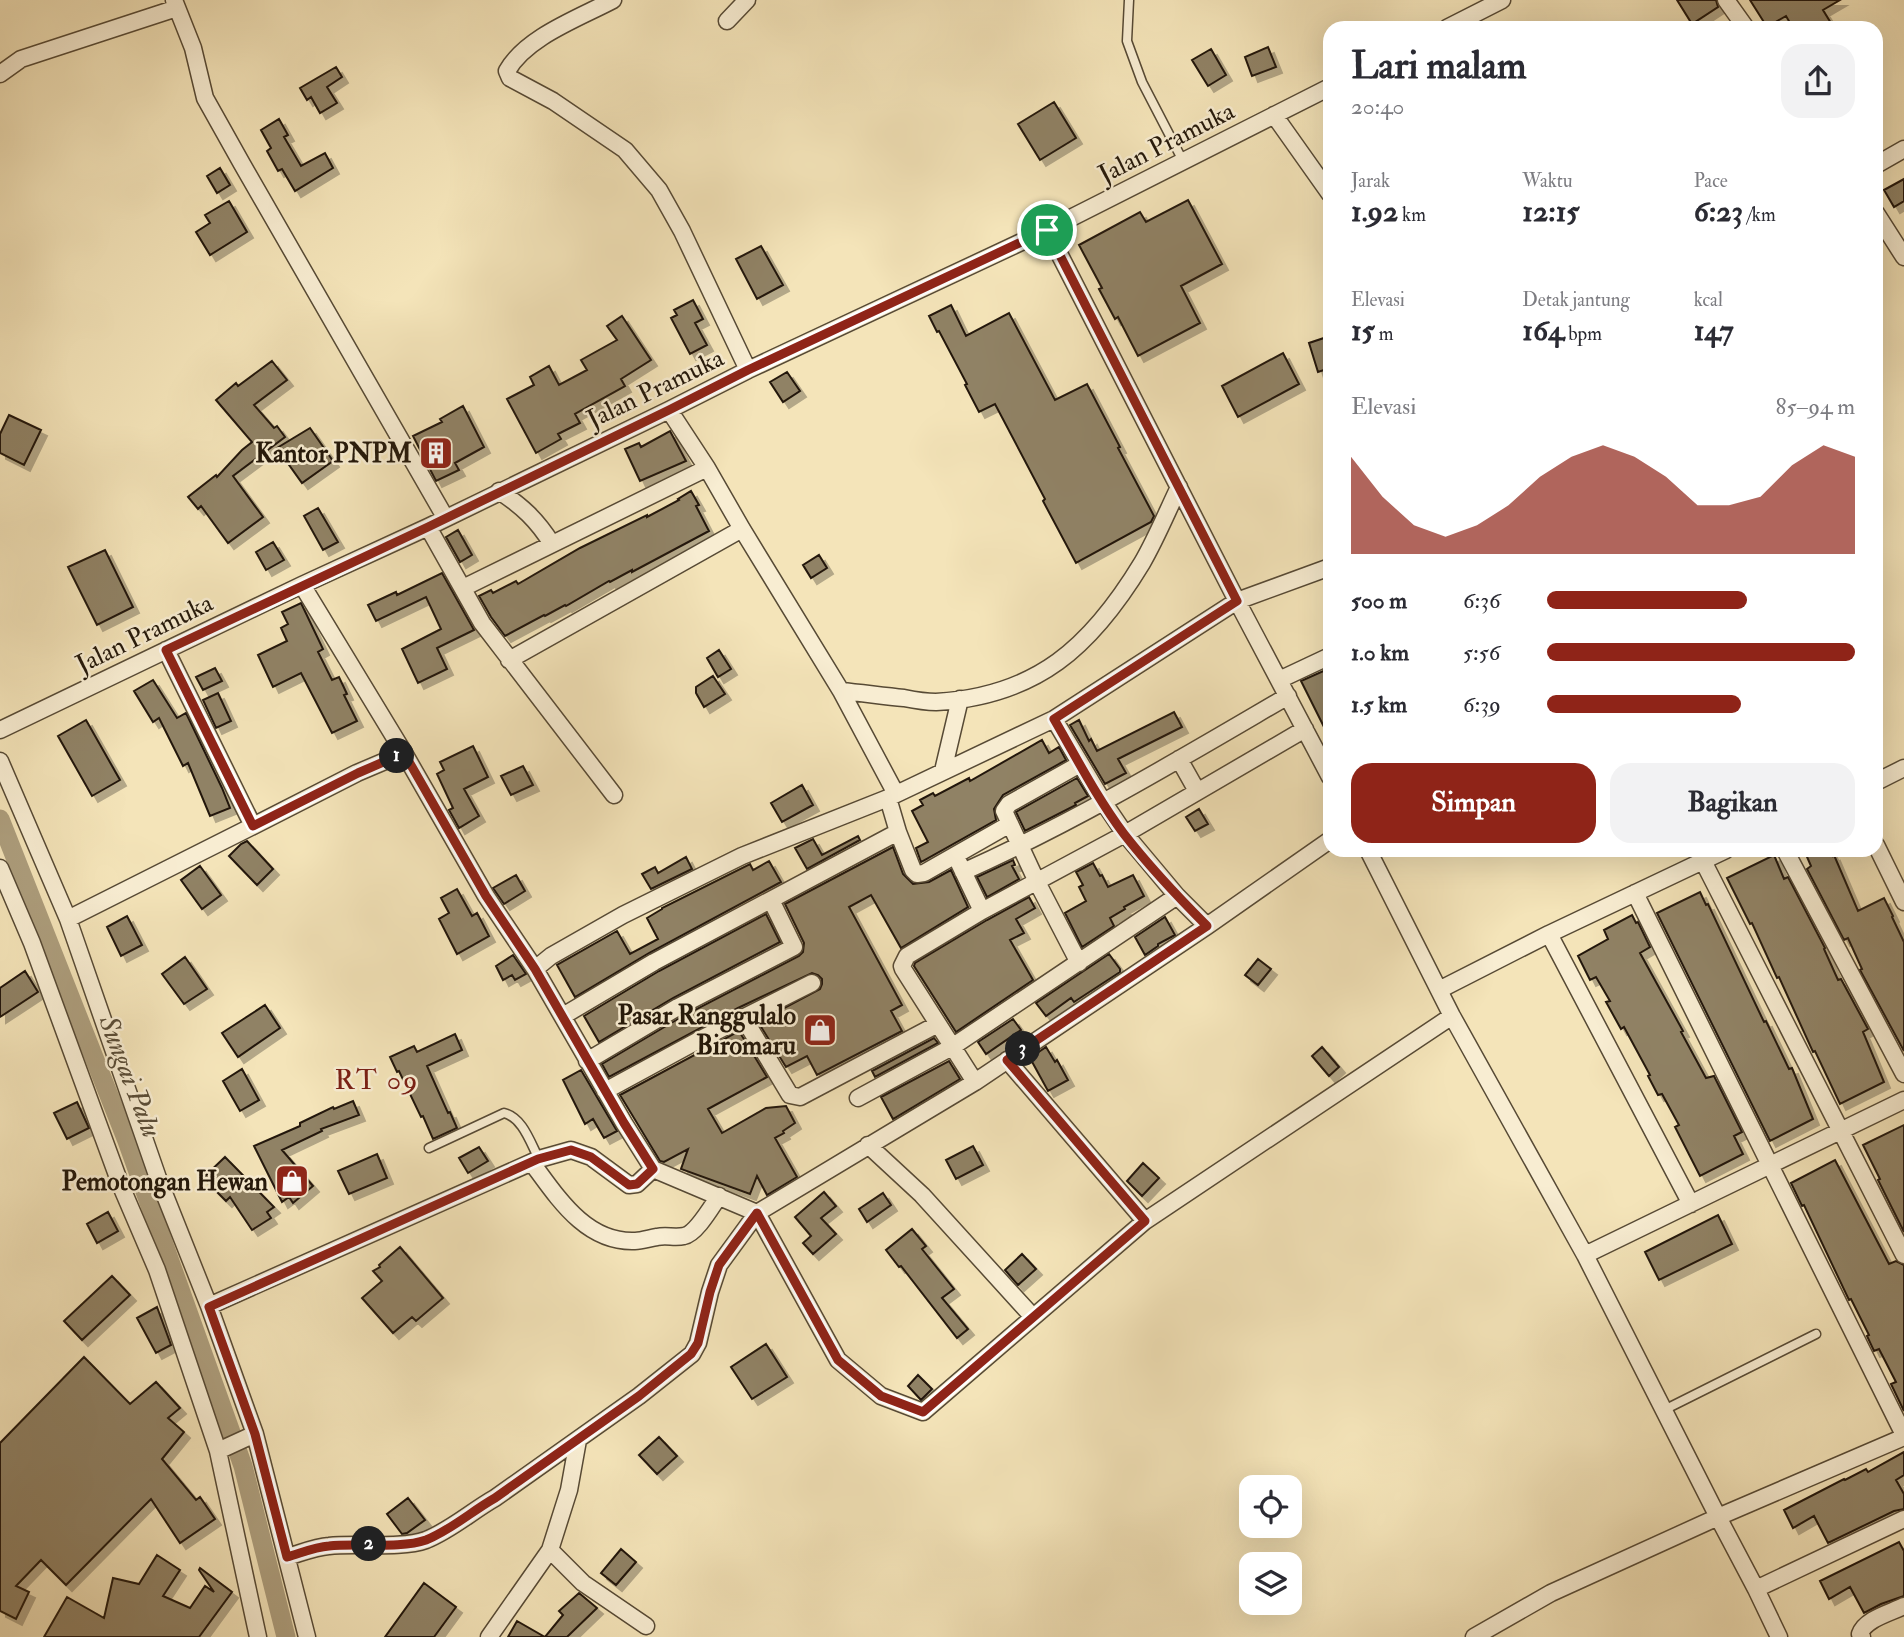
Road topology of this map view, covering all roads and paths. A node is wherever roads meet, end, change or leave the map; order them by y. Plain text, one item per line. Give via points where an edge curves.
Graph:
1 (613, 0) edge
2 (747, 0) edge
3 (1129, 0) edge
4 (1502, 0) edge
5 (1726, 0) edge
6 (175, 4) edge
7 (727, 21) dead end
8 (1461, 21) edge
9 (1741, 21) edge
10 (0, 74) edge
11 (1323, 90) edge
12 (1274, 115) junction
13 (1904, 149) edge
14 (1183, 161) junction
15 (1883, 161) edge
16 (1323, 184) edge
17 (1883, 224) edge
18 (1047, 230) junction
19 (1904, 257) edge
20 (748, 370) junction
21 (669, 410) junction
22 (707, 468) junction
23 (1179, 487) junction
24 (499, 491) junction
25 (445, 517) junction
26 (428, 527) junction
27 (742, 529) junction
28 (552, 544) junction
29 (1323, 570) edge
30 (302, 585) junction
31 (463, 588) junction
32 (1237, 601) junction
33 (166, 650) junction
34 (1323, 659) edge
35 (509, 660) junction
36 (1279, 680) junction
37 (841, 691) junction
38 (1288, 696) junction
39 (960, 699) junction
40 (1054, 719) junction
41 (1305, 729) junction
42 (0, 730) edge
43 (404, 753) junction
44 (1179, 759) junction
45 (0, 761) edge
46 (1080, 764) junction
47 (1323, 764) edge
48 (1904, 768) edge
49 (943, 771) junction
50 (1883, 778) edge
51 (1198, 792) junction
52 (614, 794) dead end
53 (892, 796) junction
54 (1104, 803) junction
55 (1010, 824) junction
56 (253, 826) junction
57 (898, 832) junction
58 (1125, 834) junction
59 (1323, 845) edge
60 (1022, 846) junction
61 (954, 854) junction
62 (1372, 857) edge
63 (1711, 857) edge
64 (1789, 857) edge
65 (1882, 857) edge
66 (1703, 861) junction
67 (0, 868) edge
68 (963, 872) junction
69 (1037, 882) junction
70 (1634, 893) junction
71 (1177, 896) junction
72 (771, 900) junction
73 (1904, 902) edge
74 (982, 911) junction
75 (68, 919) junction
76 (1207, 926) junction
77 (1549, 934) junction
78 (1079, 962) junction
79 (535, 969) junction
80 (812, 983) dead end
81 (1439, 990) junction
82 (563, 1016) junction
83 (1452, 1016) junction
84 (743, 1017) junction
85 (937, 1024) junction
86 (952, 1047) junction
87 (1007, 1060) junction
88 (587, 1061) junction
89 (1904, 1074) edge
90 (975, 1082) junction
91 (605, 1091) junction
92 (858, 1098) dead end
93 (1904, 1100) edge
94 (1841, 1132) junction
95 (868, 1145) junction
96 (429, 1148) dead end
97 (535, 1161) junction
98 (1769, 1165) junction
99 (653, 1169) junction
100 (719, 1196) junction
101 (1691, 1204) junction
102 (757, 1213) junction
103 (1145, 1221) junction
104 (1585, 1255) junction
105 (1904, 1255) edge
106 (209, 1307) junction
107 (1033, 1317) junction
108 (1816, 1334) dead end
109 (1664, 1410) junction
110 (255, 1434) junction
111 (1904, 1436) edge
112 (578, 1440) junction
113 (218, 1451) junction
114 (1718, 1517) junction
115 (1904, 1519) edge
116 (550, 1550) junction
117 (287, 1557) junction
118 (1756, 1590) junction
119 (1904, 1606) edge
120 (646, 1626) dead end
121 (258, 1637) edge
122 (307, 1637) edge
123 (489, 1637) edge
124 (1474, 1637) edge
125 (1779, 1637) edge
126 (1862, 1637) edge

1 - 20 street via 532,42 507,71 510,78 625,150 659,190
2 - 7 street
3 - 14 lane via 1127,41 1142,82
4 - 8 street
5 - 9 street
6 - 10 street via 21,59
6 - 25 street via 193,48 205,97
11 - 12 street, Jalan Pramuka
12 - 14 street, Jalan Pramuka
12 - 16 street
13 - 15 street
14 - 18 street, Jalan Pramuka
17 - 19 street
18 - 20 street, Jalan Pramuka
18 - 23 street
20 - 21 street, Jalan Pramuka
21 - 22 street
21 - 24 street, Jalan Pramuka
22 - 27 street
22 - 28 street
23 - 32 street
23 - 39 street via 1143,562 1085,640 1035,677 1008,689
24 - 25 street, Jalan Pramuka
24 - 28 street via 522,507
25 - 26 street, Jalan Pramuka
26 - 30 street, Jalan Pramuka
26 - 31 street
27 - 35 street
27 - 37 street
28 - 31 street
29 - 32 street
30 - 33 street, Jalan Pramuka
30 - 43 street
31 - 35 street
32 - 36 street
32 - 40 street
33 - 42 street, Jalan Pramuka
33 - 56 street
34 - 36 street
35 - 52 street
36 - 38 street
37 - 39 street via 934,702
37 - 53 street
38 - 41 street
38 - 44 street
39 - 49 street
40 - 46 street
40 - 49 street
41 - 47 street
41 - 51 street
43 - 56 street
43 - 79 street via 486,896
44 - 51 street
44 - 54 street
45 - 75 street
46 - 54 street
46 - 55 street via 1006,807
48 - 50 street
49 - 53 street
51 - 58 street
53 - 57 street
53 - 79 street via 742,856 623,915
54 - 58 street
54 - 60 street
55 - 60 street
55 - 61 street
56 - 75 street
57 - 61 street via 918,874
57 - 72 street
58 - 69 street
58 - 71 street
59 - 76 street
60 - 68 street
60 - 69 street
61 - 68 street
62 - 81 street
63 - 66 street
64 - 89 street
65 - 73 street
66 - 70 street
66 - 94 street
67 - 113 street via 157,1270
68 - 74 street
69 - 74 street
69 - 78 street
70 - 77 street
70 - 98 street
71 - 76 street
71 - 78 street
72 - 82 street
72 - 88 street via 794,947
74 - 85 street via 902,963
75 - 106 street via 158,1178
76 - 87 street
77 - 81 street
77 - 101 street
78 - 86 street
79 - 82 street
80 - 84 street
81 - 83 street
82 - 88 street
83 - 103 street
83 - 104 street
84 - 85 street via 790,1095 800,1097
84 - 91 street
85 - 86 street
86 - 90 street
86 - 92 street
87 - 90 street
87 - 103 street
88 - 91 street
90 - 95 street
91 - 99 street
93 - 94 street
94 - 98 street
94 - 105 street
95 - 102 street
95 - 107 street via 922,1195
96 - 97 lane via 503,1113 520,1122
97 - 99 street via 571,1150 591,1157 629,1185 637,1184
97 - 100 street via 566,1209 597,1233 616,1240 685,1236
97 - 106 street
98 - 101 street
98 - 111 street
99 - 100 street
100 - 102 street
101 - 104 street
102 - 107 street via 838,1360 881,1396 923,1412
102 - 112 street via 719,1265 691,1354
103 - 107 street
104 - 109 street
106 - 110 street
108 - 109 lane
109 - 114 street
110 - 113 street
110 - 117 street
111 - 114 street
112 - 116 street via 569,1490
112 - 117 street via 424,1541 327,1546
113 - 121 street
114 - 118 street
114 - 124 street via 1551,1593
115 - 118 street
116 - 120 street via 583,1583
116 - 123 street
117 - 122 street
118 - 125 street
119 - 126 street via 1868,1623 1862,1628

